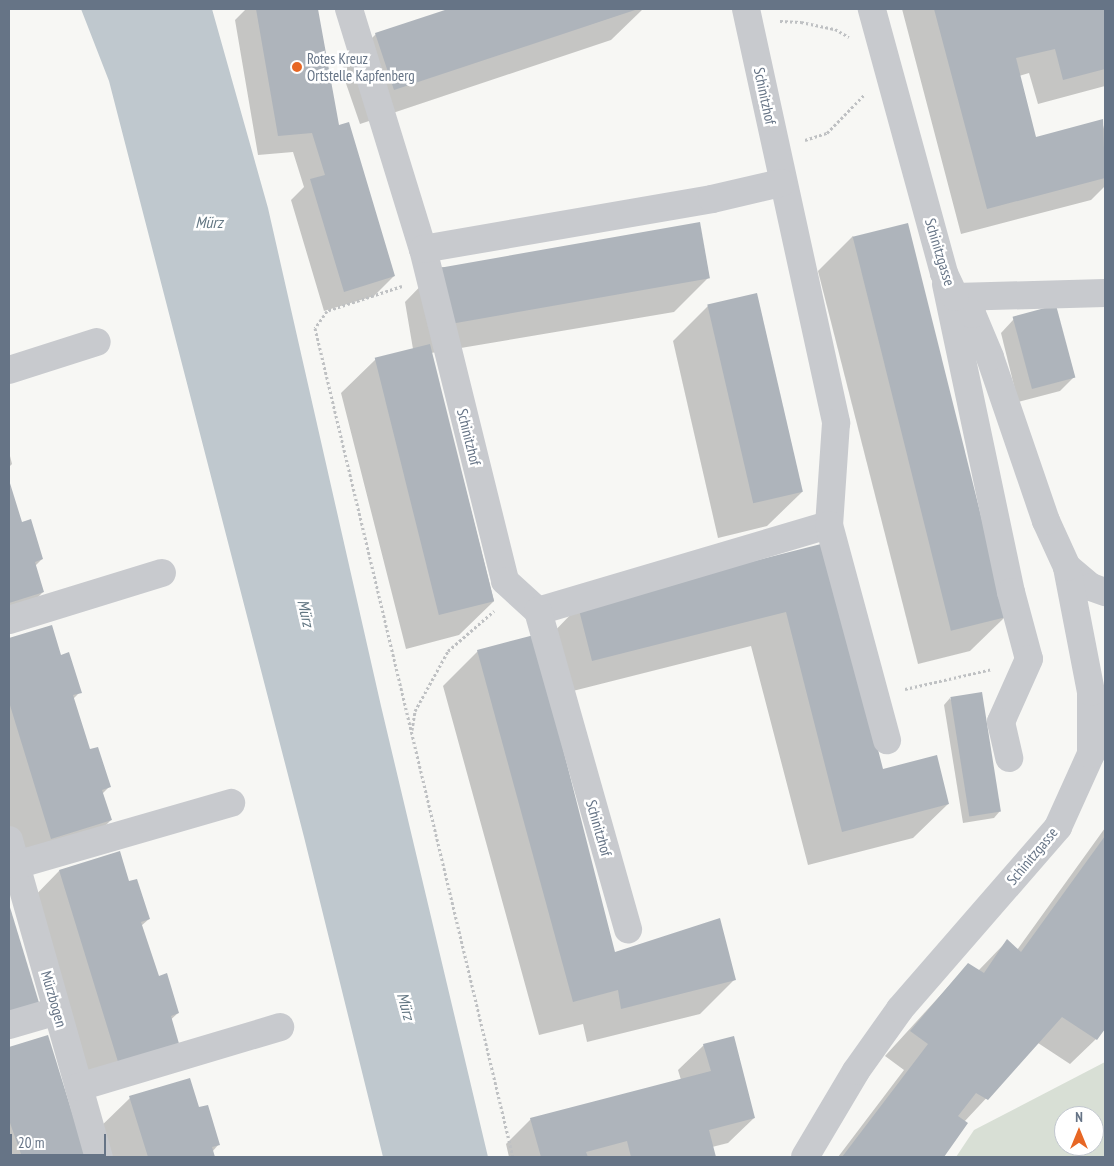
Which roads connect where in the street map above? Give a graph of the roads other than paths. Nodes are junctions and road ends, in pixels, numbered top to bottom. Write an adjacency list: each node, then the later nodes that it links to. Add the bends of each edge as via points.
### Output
1 (350, 9): 5 (street, Schinitzhof)
2 (746, 9): 4 (street, Schinitzhof)
3 (872, 9): 6 (street, Schinitzgasse)
4 (782, 183): 5 (street, via 712,199); 11 (street, Schinitzhof, via 836,423)
5 (423, 249): 15 (street, Schinitzhof, via 505,581)
6 (944, 273): 8 (street, Schinitzgasse); 18 (street, via 951,318 1029,659 1001,722)
7 (1105, 293): 8 (street)
8 (955, 297): 12 (street, Schinitzgasse, via 972,314 1046,521)
9 (97, 342): 10 (street)
10 (9, 370)
11 (829, 525): 15 (street); 17 (street, Schinitzhof)
12 (1068, 567): 14 (street, Schinitzgasse, via 1091,587); 27 (street, Schinitzgasse, via 1092,692 1091,754 1058,827 900,1009 856,1071)
13 (162, 573): 16 (street)
14 (1105, 592)
15 (538, 611): 21 (street, Schinitzhof)
16 (9, 620)
17 (887, 740)
18 (1009, 758)
19 (231, 803): 20 (street)
20 (12, 853): 22 (street, Mürzbogen)
21 (628, 930)
22 (57, 1011): 23 (street); 25 (street, Mürzbogen)
23 (9, 1025)
24 (280, 1027): 25 (street)
25 (79, 1087): 26 (street, Mürzbogen)
26 (99, 1157)
27 (805, 1157)

